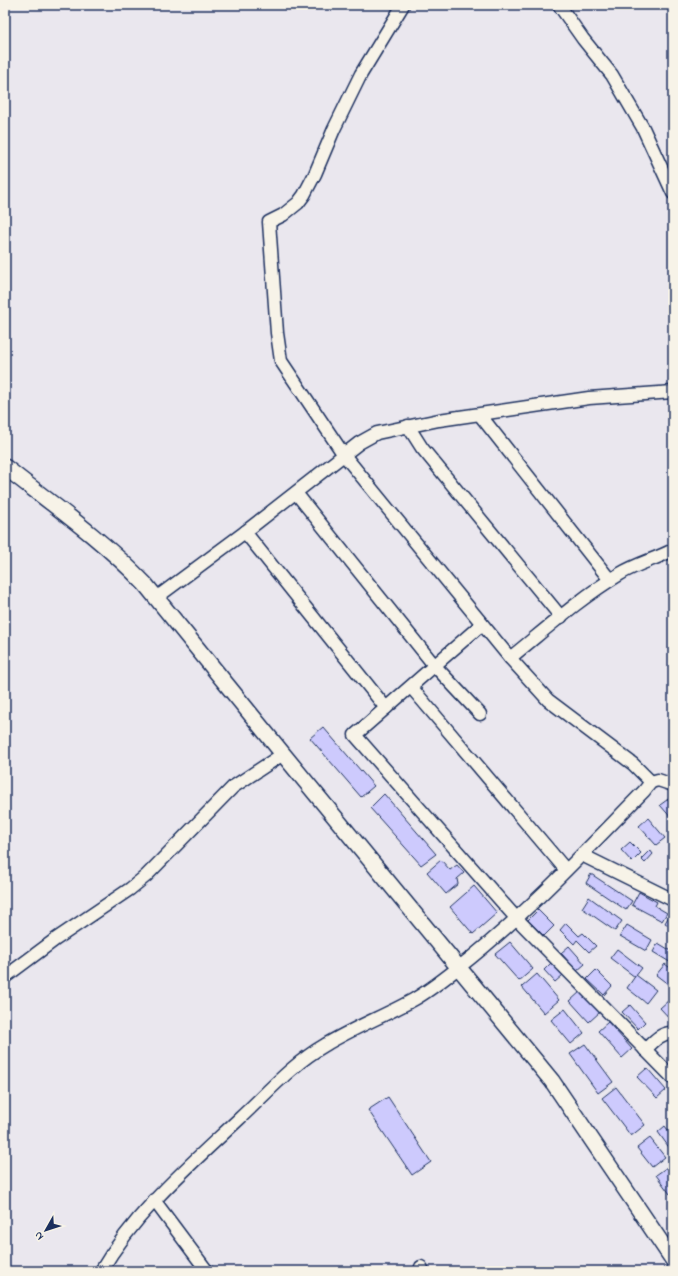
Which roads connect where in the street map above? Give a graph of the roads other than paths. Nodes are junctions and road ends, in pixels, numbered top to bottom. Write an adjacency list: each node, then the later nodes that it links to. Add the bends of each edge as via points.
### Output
1 (403, 5): 7 (street, via 360,74 304,195 283,215 269,222 277,333 282,361)
2 (559, 5): 3 (street, via 612,75 643,128)
3 (671, 185)
4 (673, 392): 5 (street, via 589,398)
5 (480, 415): 6 (street); 12 (street)
6 (408, 426): 7 (street, via 377,433 359,442); 14 (street, via 422,448)
7 (344, 455): 9 (street); 15 (street)
8 (5, 467): 13 (street, via 130,568)
9 (296, 493): 10 (street); 17 (street)
10 (246, 532): 13 (street); 19 (street)
11 (670, 556): 12 (street, via 622,573)
12 (610, 580): 14 (street)
13 (156, 598): 21 (street)
14 (561, 617): 16 (street)
15 (482, 624): 16 (street); 17 (street)
16 (510, 658): 22 (street, via 548,700 633,764)
17 (434, 665): 18 (street); 20 (street)
18 (411, 687): 19 (street); 25 (street)
19 (386, 708): 27 (street, via 355,735)
20 (480, 714)
21 (283, 754): 28 (street); 29 (street, via 233,787 146,876 130,889)
22 (651, 782): 23 (street, via 658,780); 24 (street)
23 (673, 785)
24 (582, 855): 25 (street); 26 (street)
25 (566, 870): 27 (street)
26 (673, 900)
27 (516, 919): 28 (street); 31 (street)
28 (458, 967): 33 (street, via 415,999 324,1045 296,1066); 34 (street, via 552,1080)
29 (5, 977)
30 (673, 1033): 31 (street, via 667,1032 662,1035)
31 (645, 1050): 32 (street)
32 (673, 1078)
33 (154, 1200): 35 (street); 36 (street)
34 (671, 1253)
35 (101, 1271)
36 (207, 1271)

